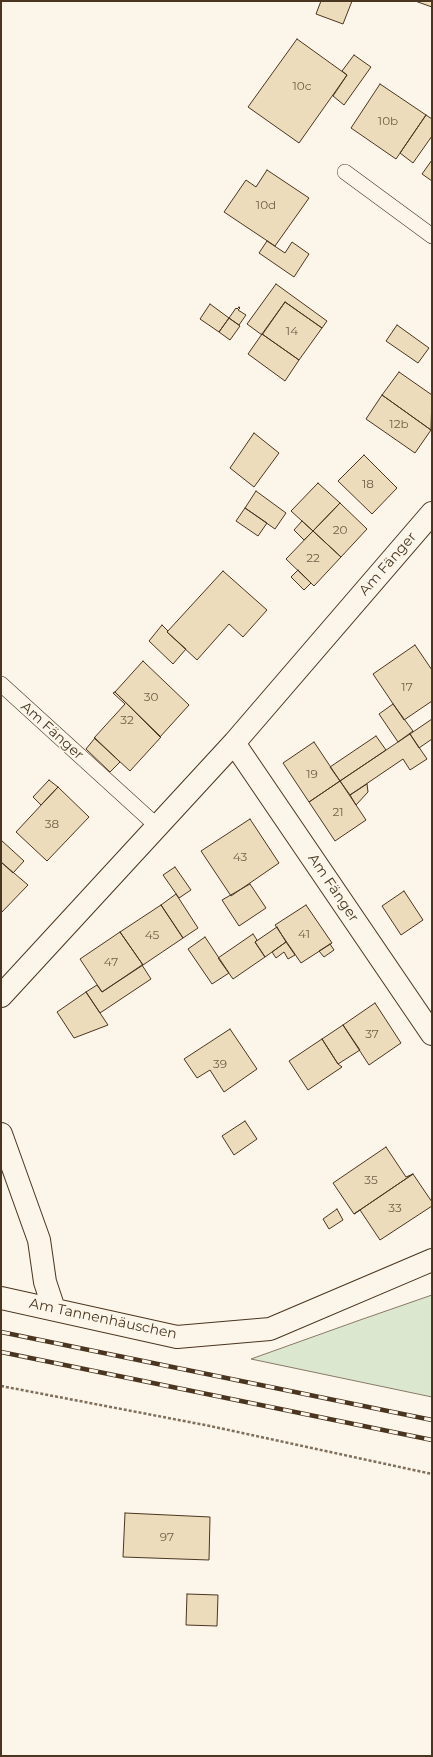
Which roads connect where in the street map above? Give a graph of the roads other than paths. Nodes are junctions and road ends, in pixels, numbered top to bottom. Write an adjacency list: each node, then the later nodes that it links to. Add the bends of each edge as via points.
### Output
1 (345, 172): 2 (lane)
2 (432, 236)
3 (432, 514): 5 (street, Am Fänger)
4 (1, 684): 6 (lane, Am Fänger)
5 (234, 742): 6 (street, Am Fänger); 8 (street, Am Fänger)
6 (157, 826): 7 (street, Am Fänger)
7 (1, 996)
8 (432, 1034)
9 (1, 1134): 12 (street, via 39,1240 45,1282)
10 (432, 1260): 12 (street, Am Tannenhäuschen, via 270,1329 177,1337)
11 (1, 1298): 12 (street, Am Tannenhäuschen)
12 (54, 1309)

